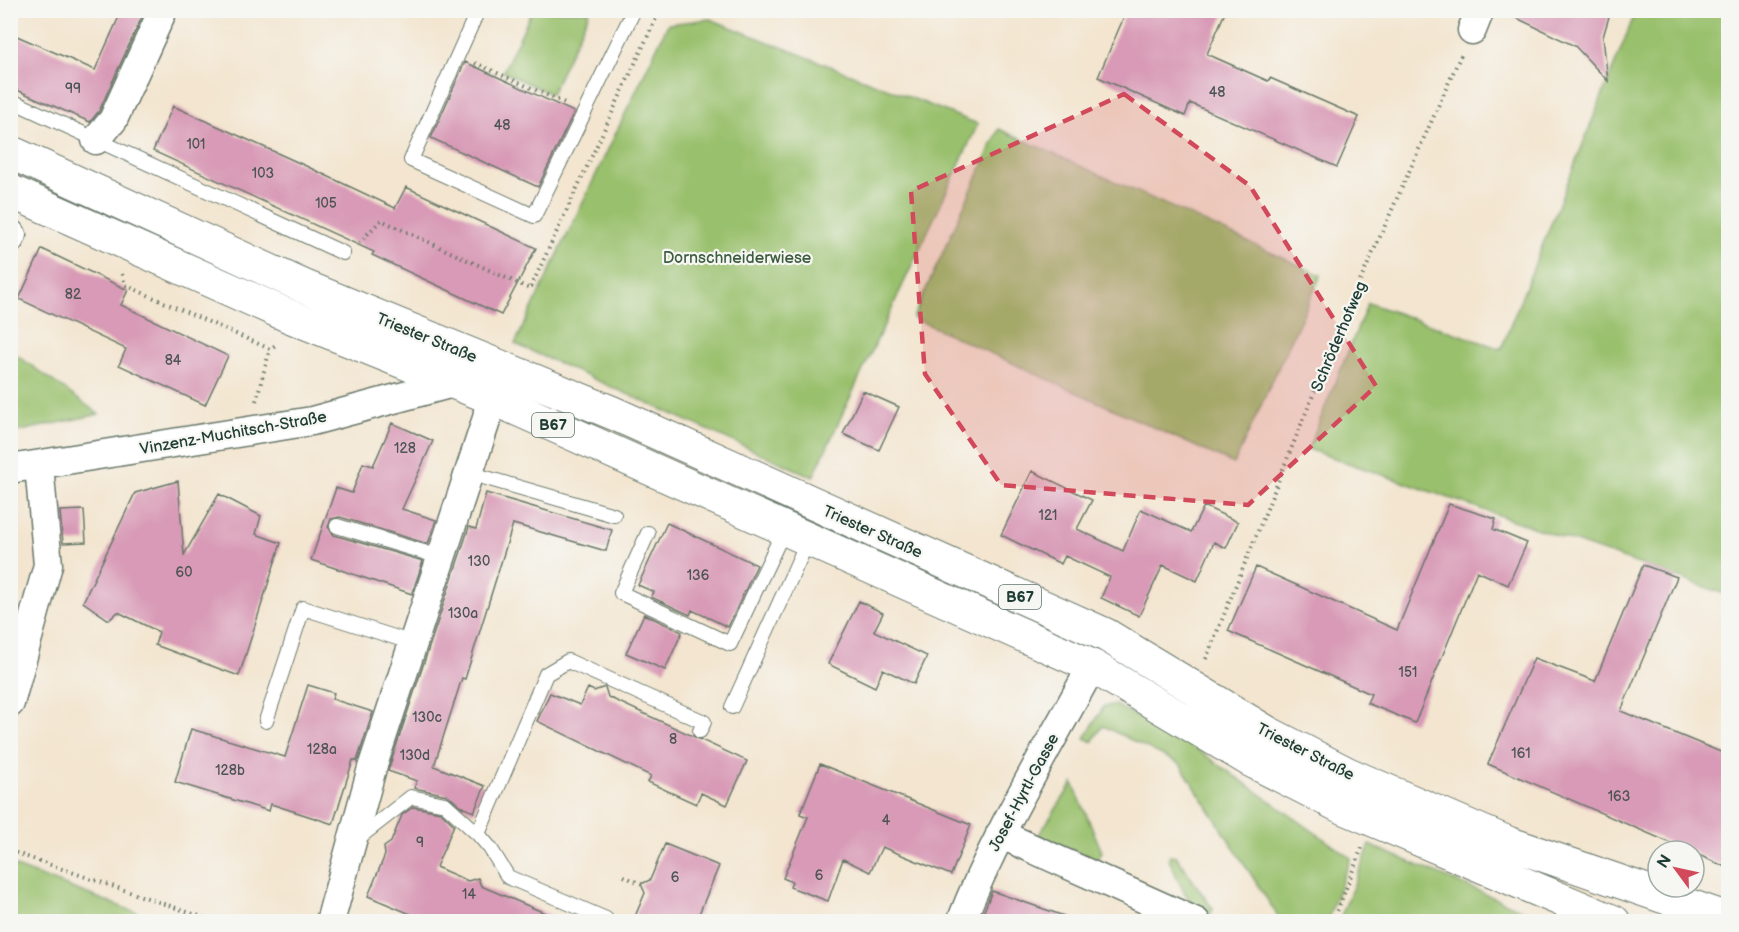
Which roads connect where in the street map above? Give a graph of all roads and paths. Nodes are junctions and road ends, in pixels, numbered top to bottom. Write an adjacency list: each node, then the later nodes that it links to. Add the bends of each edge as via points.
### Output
1 (163, 10): 8 (street, via 113,120)
2 (478, 10): 5 (lane)
3 (634, 10): 7 (lane)
4 (1476, 20): 27 (path, Schröderhofweg, via 1350,304)
5 (458, 55): 7 (path); 7 (lane, via 411,160 534,216)
6 (10, 100): 8 (lane)
7 (584, 112)
8 (96, 140): 11 (lane)
9 (10, 152): 40 (main road, Triester Straße / B67, via 303,286 613,413 1106,635 1268,733 1348,774 1508,843)
10 (10, 191): 15 (main road, Triester Straße / B67, via 279,311)
11 (343, 253)
12 (119, 266): 14 (path, via 125,285)
13 (280, 342): 14 (path)
14 (270, 349): 17 (path)
15 (453, 383): 16 (main road, Triester Straße / B67); 18 (street, Vinzenz-Muchitsch-Straße, via 312,420)
16 (490, 397): 20 (street); 24 (main road, Triester Straße / B67)
17 (253, 411)
18 (39, 465): 19 (street, Vinzenz-Muchitsch-Straße); 29 (street, via 48,565)
19 (10, 469)
20 (469, 473): 21 (lane); 25 (street)
21 (614, 515)
22 (337, 526): 25 (lane)
23 (648, 533): 24 (lane, via 621,593 730,644)
24 (797, 533): 28 (main road, Triester Straße / B67); 30 (lane)
25 (441, 557): 26 (street)
26 (413, 644): 31 (lane, via 303,608); 35 (street)
27 (1204, 665)
28 (1092, 666): 34 (street, Josef-Hyrtl-Gasse); 47 (main road, Triester Straße / B67, via 1250,759 1338,805)
29 (10, 703)
30 (732, 706)
31 (266, 721)
32 (700, 731): 33 (lane, via 704,722 568,661 546,674)
33 (478, 834): 35 (lane, via 445,804 411,797); 43 (lane, via 508,877)
34 (1000, 834): 44 (street, Josef-Hyrtl-Gasse); 45 (street)
35 (351, 844): 42 (street)
36 (1363, 845): 46 (path)
37 (10, 851): 41 (path)
38 (624, 876): 39 (path)
39 (642, 884)
40 (1728, 920)
41 (218, 921)
42 (330, 921)
43 (605, 921)
44 (962, 921)
45 (1196, 921)
46 (1333, 921)
47 (1614, 921)

